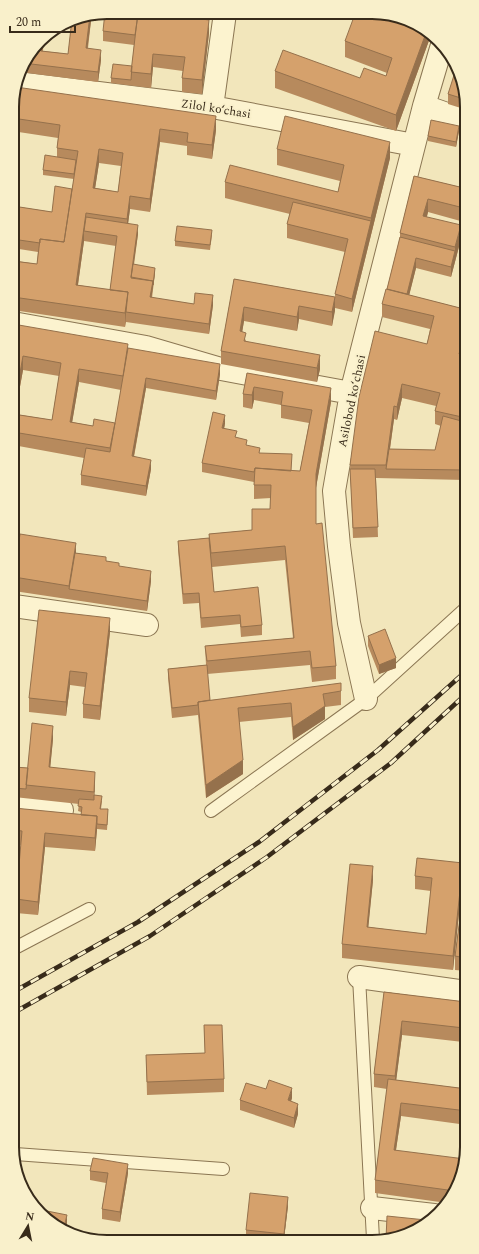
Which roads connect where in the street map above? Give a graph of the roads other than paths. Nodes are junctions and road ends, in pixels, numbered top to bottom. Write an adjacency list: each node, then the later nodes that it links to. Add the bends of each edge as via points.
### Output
1 (224, 19): 5 (street)
2 (440, 52): 4 (street, Asilobod koʻchasi)
3 (23, 84): 5 (street, Zilol ko‘chasi)
4 (424, 106): 6 (street); 7 (street, Asilobod koʻchasi)
5 (212, 107): 7 (street, Zilol ko‘chasi)
6 (460, 119)
7 (414, 145): 9 (street, Asilobod koʻchasi)
8 (19, 325): 9 (street, via 146,347 221,369)
9 (352, 393): 13 (street, Asilobod koʻchasi, via 334,491 338,546 349,623)
10 (19, 607): 12 (street)
11 (460, 614): 13 (lane)
12 (147, 625)
13 (366, 699): 16 (lane)
14 (19, 806): 15 (street)
15 (62, 810)
16 (211, 811)
17 (89, 909): 18 (lane)
18 (19, 946)
19 (359, 977): 20 (street); 23 (lane)
20 (460, 991)
21 (20, 1154): 22 (lane)
22 (223, 1170)
23 (372, 1208): 24 (street); 25 (lane)
24 (428, 1214)
25 (373, 1235)

